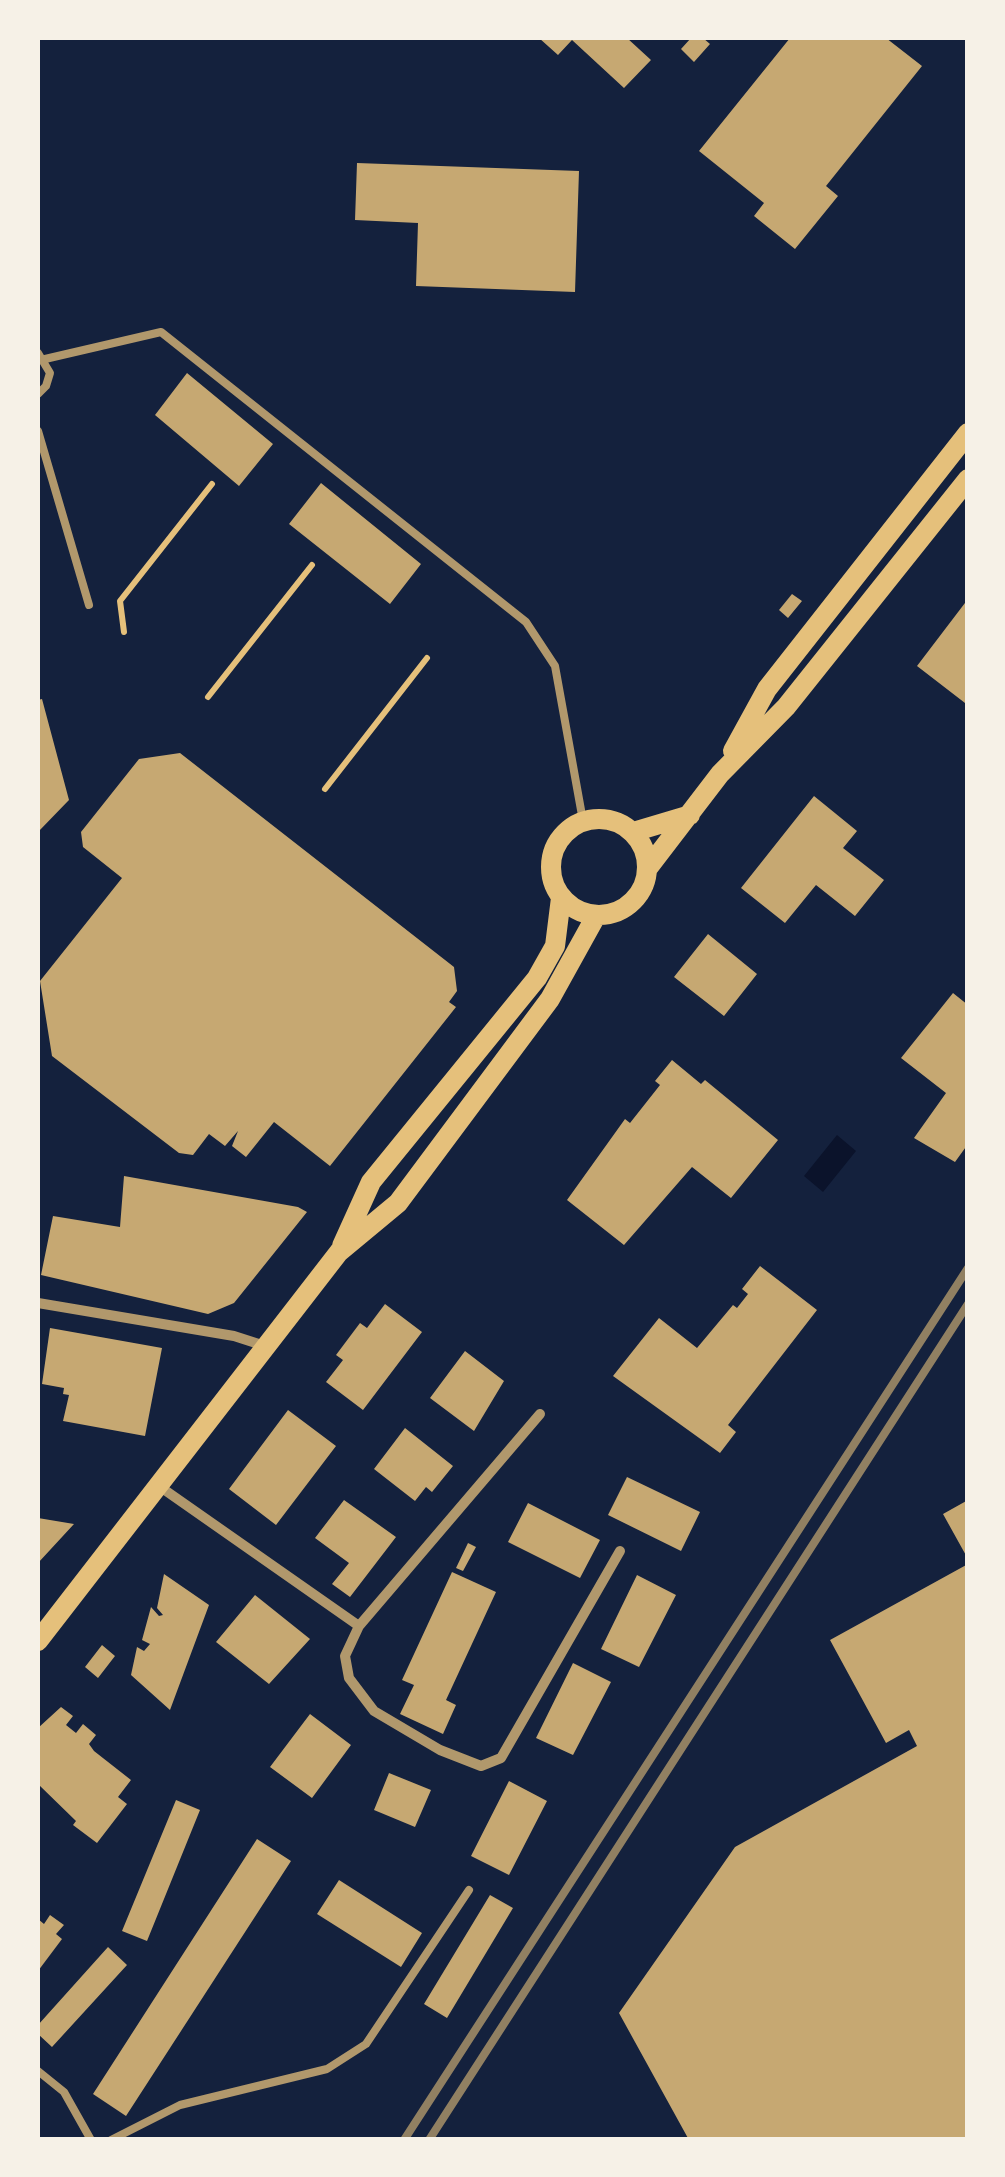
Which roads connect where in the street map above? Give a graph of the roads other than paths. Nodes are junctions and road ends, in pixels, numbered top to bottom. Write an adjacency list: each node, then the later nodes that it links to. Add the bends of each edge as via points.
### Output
1 (41, 356): 2 (lane, via 49,380); 11 (lane, via 161,332 526,622 555,666)
2 (38, 394)
3 (38, 430): 5 (lane)
4 (968, 433): 9 (main road, via 766,689)
5 (50, 472): 6 (lane); 8 (lane)
6 (38, 475)
7 (968, 479): 9 (main road, via 786,707)
8 (89, 604)
9 (720, 774): 10 (main road)
10 (690, 815): 12 (main road); 13 (main road)
11 (582, 821): 12 (main road, via 616,821); 14 (main road, via 553,852 551,868)
12 (634, 832): 13 (main road)
13 (648, 868): 15 (main road, via 640,895)
14 (562, 898): 15 (main road); 16 (main road, via 554,946 537,978 371,1182)
15 (596, 916): 16 (main road, via 550,999 422,1172 398,1203)
16 (339, 1252): 18 (main road)
17 (38, 1303): 18 (street)
18 (266, 1346): 20 (main road)
19 (540, 1414): 22 (street)
20 (159, 1486): 22 (street); 23 (main road)
21 (620, 1551): 22 (street, via 501,1758 482,1766 374,1711 349,1678 345,1656)
22 (359, 1626)
23 (38, 1640)
24 (468, 1890): 27 (lane, via 366,2044 327,2069 180,2105)
25 (38, 2072): 26 (lane, via 64,2092)
26 (91, 2140)
27 (111, 2140)

